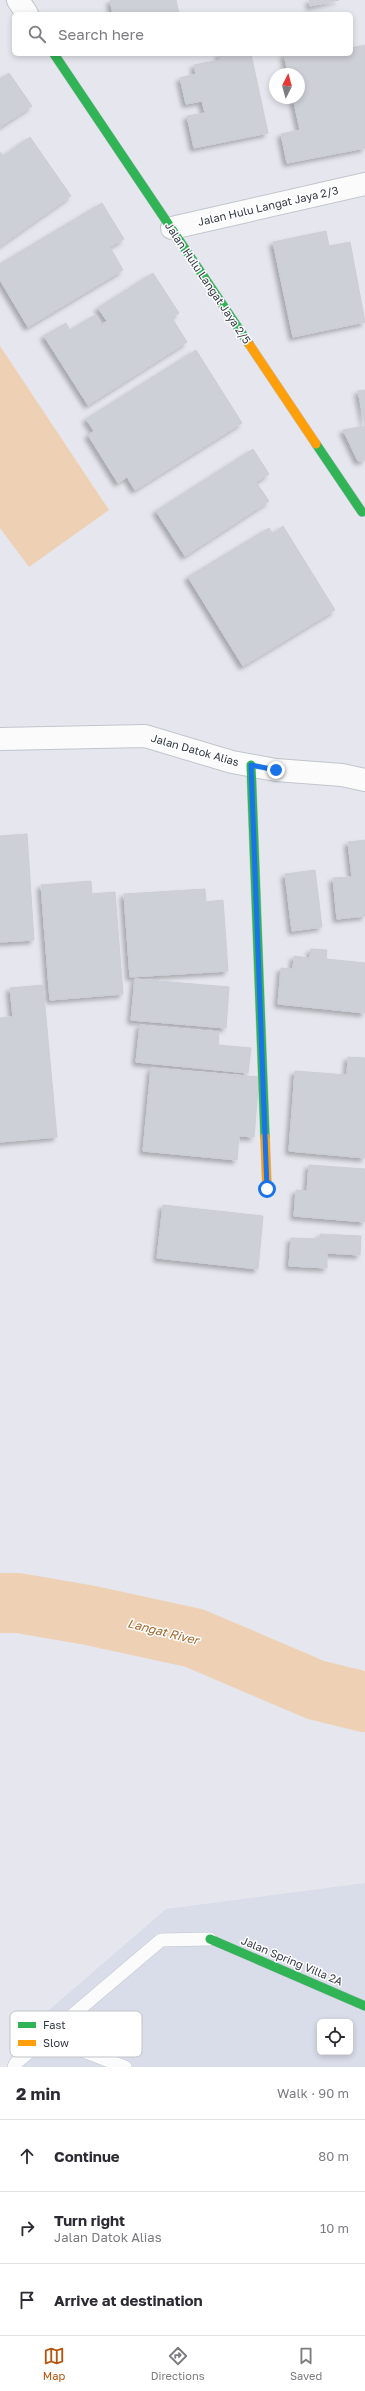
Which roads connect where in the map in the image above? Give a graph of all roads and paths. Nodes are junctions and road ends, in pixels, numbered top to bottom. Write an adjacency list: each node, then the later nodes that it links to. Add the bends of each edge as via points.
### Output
1 (18, 0): 2 (street)
2 (26, 12)
3 (55, 56): 5 (street, Jalan Hulu Langat Jaya 2/5)
4 (365, 184): 5 (street, Jalan Hulu Langat Jaya 2/3)
5 (172, 228): 6 (street, Jalan Hulu Langat Jaya 2/5)
6 (362, 512)
7 (0, 739): 8 (street, Jalan Datok Alias, via 145,736)
8 (251, 765): 9 (street, Jalan Datok Alias); 10 (street)
9 (365, 780)
10 (267, 1189)
11 (210, 1939): 12 (street, Jalan Spring Villa 2A); 13 (lane, via 161,1940)
12 (365, 2006)
13 (78, 2011)
14 (23, 2057): 16 (lane)
15 (99, 2057): 17 (lane)
16 (14, 2067)
17 (125, 2067)

